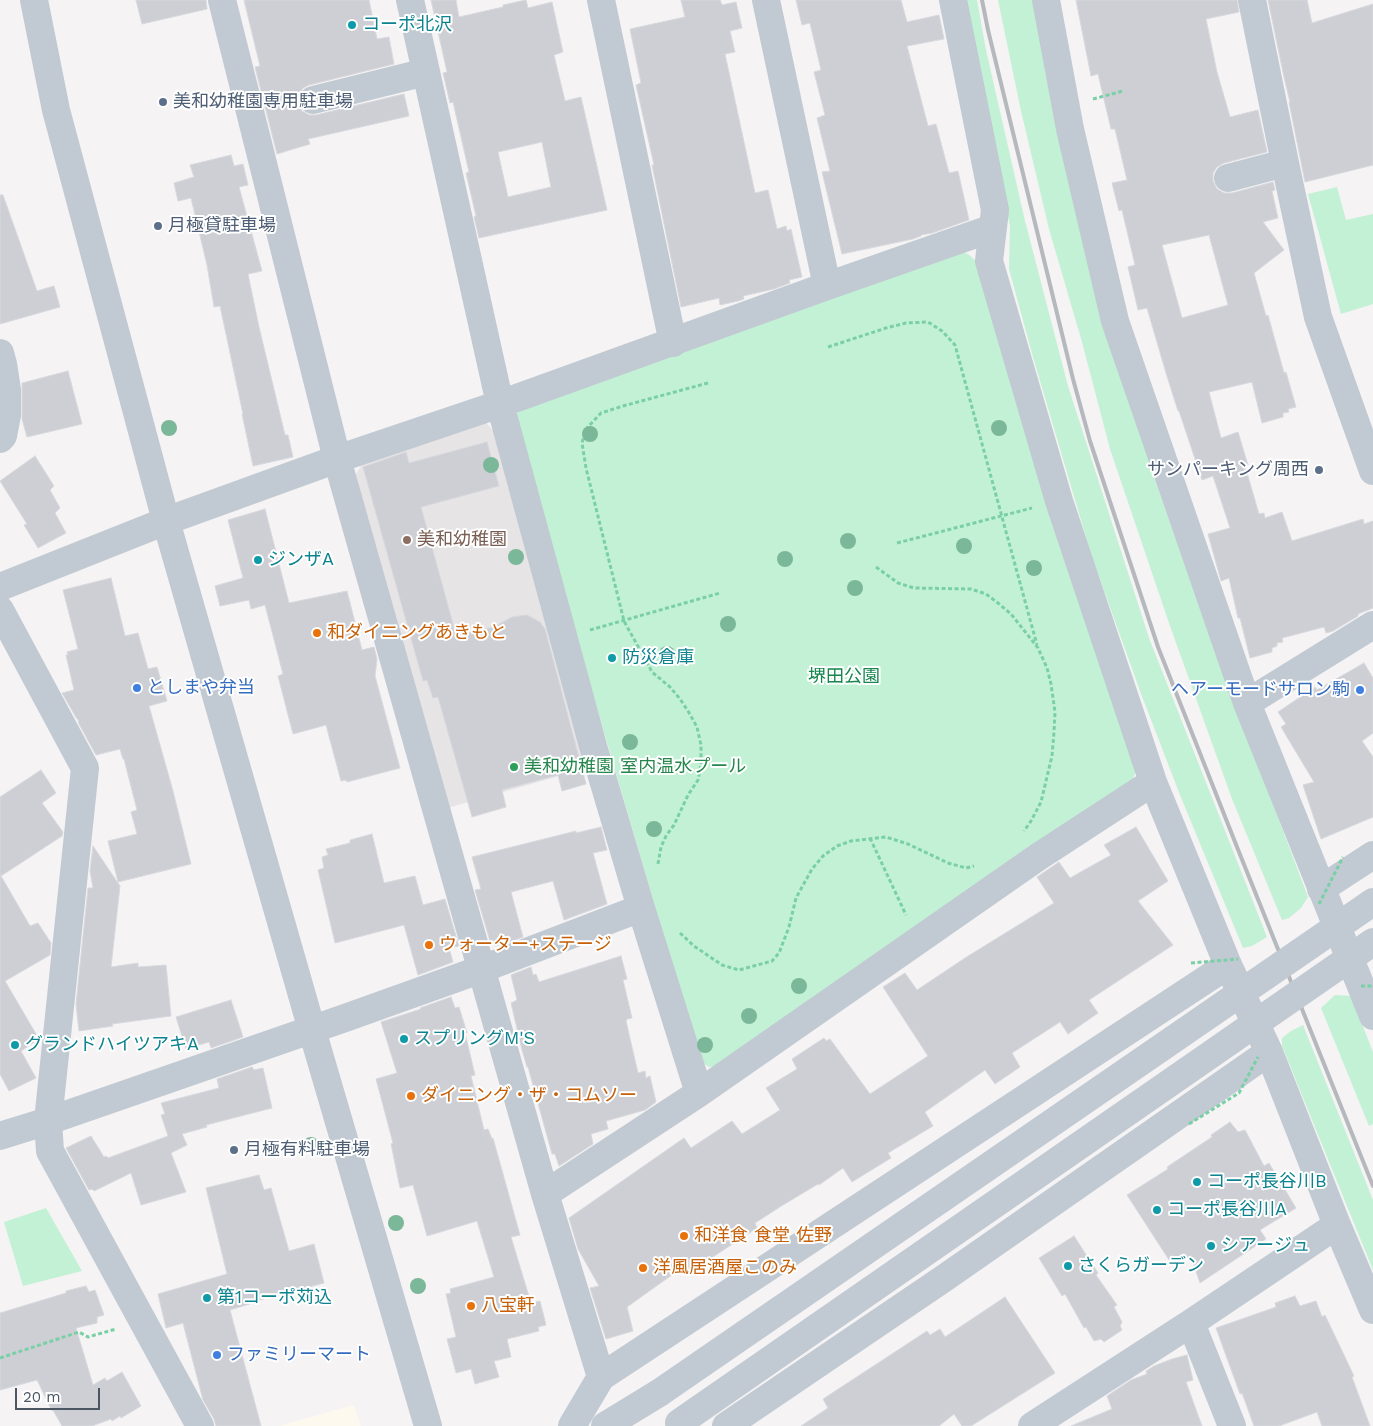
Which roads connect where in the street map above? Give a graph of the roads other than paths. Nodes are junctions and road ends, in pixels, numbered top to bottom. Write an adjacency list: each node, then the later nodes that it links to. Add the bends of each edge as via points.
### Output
1 (34, 0): 21 (street, via 56,110)
2 (222, 0): 19 (street)
3 (410, 0): 9 (street)
4 (602, 0): 15 (street)
5 (766, 0): 14 (street)
6 (953, 0): 13 (street, via 995,210)
7 (1046, 0): 25 (street, via 1070,129 1115,321)
8 (1252, 0): 11 (street)
9 (426, 72): 10 (street); 17 (street)
10 (313, 100)
11 (1285, 163): 12 (street); 20 (street, via 1318,317)
12 (1228, 178)
13 (992, 228): 14 (street); 26 (street, via 988,261 1059,501)
14 (827, 286): 15 (street)
15 (673, 343): 17 (street)
16 (0, 353): 18 (street, via 7,390 7,415)
17 (500, 404): 19 (street); 30 (street)
18 (0, 440)
19 (337, 459): 21 (street); 33 (street)
20 (1373, 471)
21 (166, 521): 22 (street); 36 (street)
22 (0, 587)
23 (0, 610): 39 (street, via 85,768)
24 (1373, 625): 25 (street)
25 (1247, 703): 28 (street)
26 (1153, 782): 32 (street); 38 (street)
27 (1373, 855): 28 (street)
28 (1318, 900): 34 (street)
29 (1373, 902): 50 (street, bridge, via 659,1393)
30 (641, 908): 33 (street); 38 (street)
31 (1373, 942): 46 (street, bridge)
32 (1235, 962): 37 (street); 45 (street)
33 (482, 969): 36 (street); 41 (street)
34 (1367, 979): 35 (street)
35 (1373, 1016)
36 (312, 1030): 39 (street); 48 (street)
37 (1270, 1052): 42 (street); 51 (street)
38 (699, 1093): 41 (street)
39 (48, 1121): 40 (street); 47 (street, via 50,1151)
40 (0, 1136)
41 (545, 1194): 45 (street)
42 (1337, 1225): 43 (street); 44 (street)
43 (1373, 1310)
44 (1191, 1323): 52 (street); 53 (street)
45 (601, 1377): 49 (street)
46 (677, 1424)
47 (200, 1426)
48 (428, 1426)
49 (572, 1426)
50 (605, 1426)
51 (726, 1426)
52 (1033, 1426)
53 (1232, 1426)

